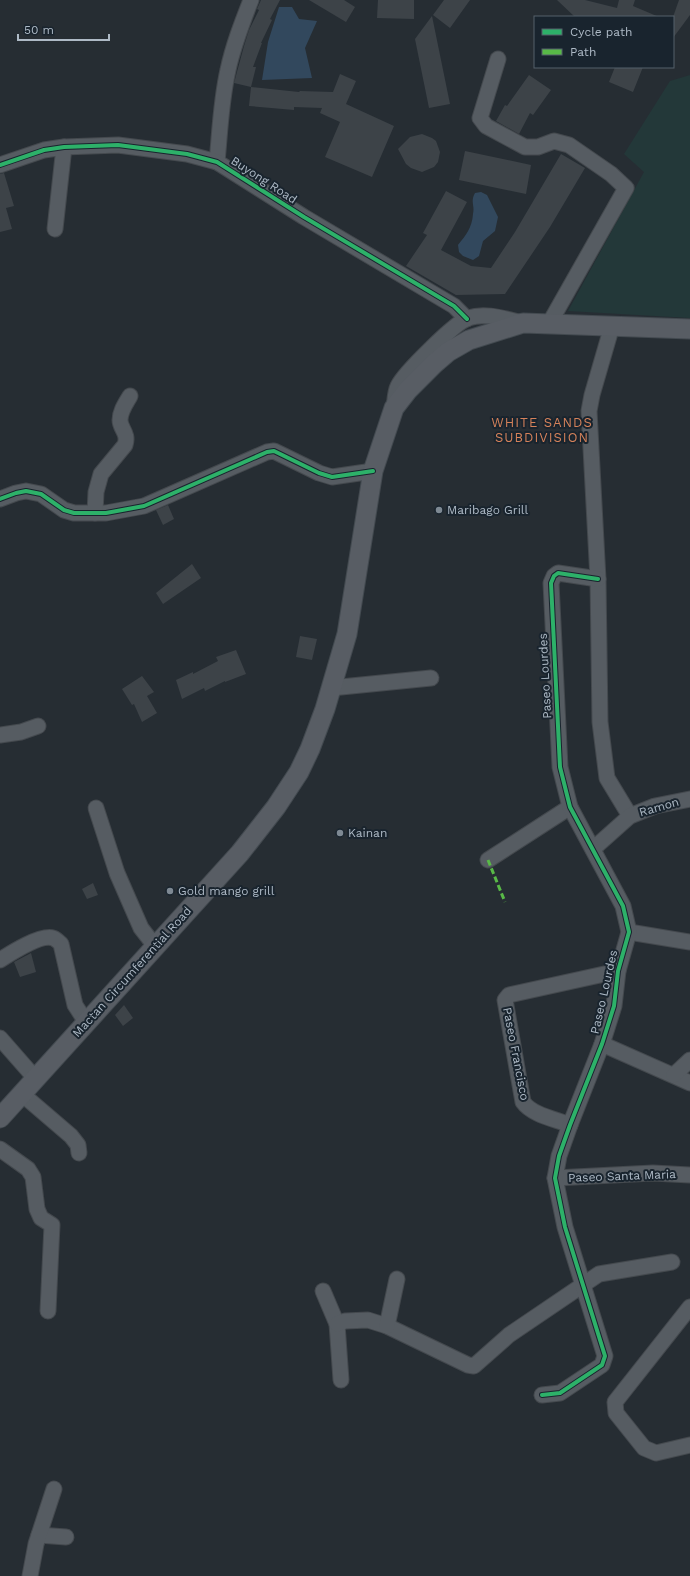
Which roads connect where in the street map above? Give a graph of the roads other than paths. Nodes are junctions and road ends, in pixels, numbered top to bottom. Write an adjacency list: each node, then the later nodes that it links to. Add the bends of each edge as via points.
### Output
1 (251, 0): 4 (street, via 234,44 227,71)
2 (498, 59): 9 (street, via 480,118 486,126 525,147 538,147 554,141 569,145 611,174 626,188)
3 (64, 147): 4 (street, Buyong Road, via 118,145 187,154); 5 (street, Buyong Road, via 44,150); 6 (street)
4 (217, 162): 7 (street, Buyong Road, via 304,218 454,306)
5 (0, 166)
6 (55, 229)
7 (467, 319): 8 (street, via 490,316); 13 (street, via 411,369 398,387)
8 (523, 323): 9 (main road, Mactan Circumferential Road); 13 (main road, Mactan Circumferential Road, via 469,340 448,352 422,375)
9 (549, 324): 10 (main road, Mactan Circumferential Road)
10 (612, 326): 11 (main road, Mactan Circumferential Road); 17 (street, via 589,411)
11 (690, 329)
12 (130, 396): 16 (street, via 122,410 120,421 127,439 125,445 100,474)
13 (394, 408): 14 (main road, Mactan Circumferential Road)
14 (373, 471): 16 (street, via 332,477 274,451 267,452 144,506); 19 (main road, Mactan Circumferential Road, via 347,634)
15 (0, 499): 16 (street, via 26,491 41,494 64,510 74,513)
16 (95, 513)
17 (598, 579): 23 (street, Paseo Lourdes, via 558,573 551,584 560,767); 25 (street, via 600,722 607,778)
18 (431, 678): 19 (street)
19 (331, 688): 30 (main road, Mactan Circumferential Road, via 310,749 299,772 276,807 240,853)
20 (38, 726): 21 (street)
21 (0, 735)
22 (690, 798): 25 (street, Ramon, via 654,806)
23 (570, 807): 26 (street, Paseo Lourdes); 27 (street)
24 (96, 808): 30 (street, via 117,873 141,928)
25 (630, 816): 26 (street, Ramon)
26 (593, 849): 28 (street, Paseo Lourdes, via 623,906)
27 (488, 860)
28 (629, 932): 29 (street); 32 (street, Paseo Lourdes)
29 (690, 942)
30 (155, 946): 33 (main road, Mactan Circumferential Road)
31 (0, 960): 33 (street, via 44,938 54,938 61,944 75,1005)
32 (618, 971): 35 (street, Paseo Lourdes, via 614,1006); 42 (street, Paseo Francisco, via 509,995 505,1000 523,1102 533,1111)
33 (86, 1022): 38 (main road, Mactan Circumferential Road)
34 (0, 1038): 38 (street)
35 (602, 1044): 37 (street); 42 (street, Paseo Lourdes)
36 (690, 1060): 37 (street)
37 (674, 1075): 39 (street)
38 (36, 1078): 40 (main road, Mactan Circumferential Road)
39 (690, 1083)
40 (22, 1094): 41 (main road, Mactan Circumferential Road); 44 (street, via 71,1136 78,1145)
41 (0, 1118)
42 (570, 1125): 46 (street, Paseo Lourdes, via 559,1156)
43 (0, 1149): 52 (street, via 28,1169 33,1177 37,1209 41,1218 52,1225)
44 (79, 1153)
45 (690, 1175): 46 (street, Paseo Santa Maria)
46 (555, 1178): 49 (street, Paseo Lourdes, via 565,1227)
47 (672, 1262): 49 (street, via 599,1274)
48 (397, 1279): 54 (street)
49 (583, 1284): 54 (street, via 509,1335 474,1366); 56 (street, Paseo Lourdes, via 605,1360 602,1365 560,1393)
50 (323, 1291): 53 (street)
51 (690, 1306): 57 (street, via 615,1402 616,1414 644,1448 656,1453)
52 (48, 1311)
53 (337, 1324): 54 (street, via 368,1320); 55 (street)
54 (386, 1326)
55 (342, 1380)
56 (542, 1395)
57 (690, 1445)
58 (54, 1489): 59 (street)
59 (39, 1535): 60 (street); 61 (street)
60 (66, 1537)
61 (30, 1576)

